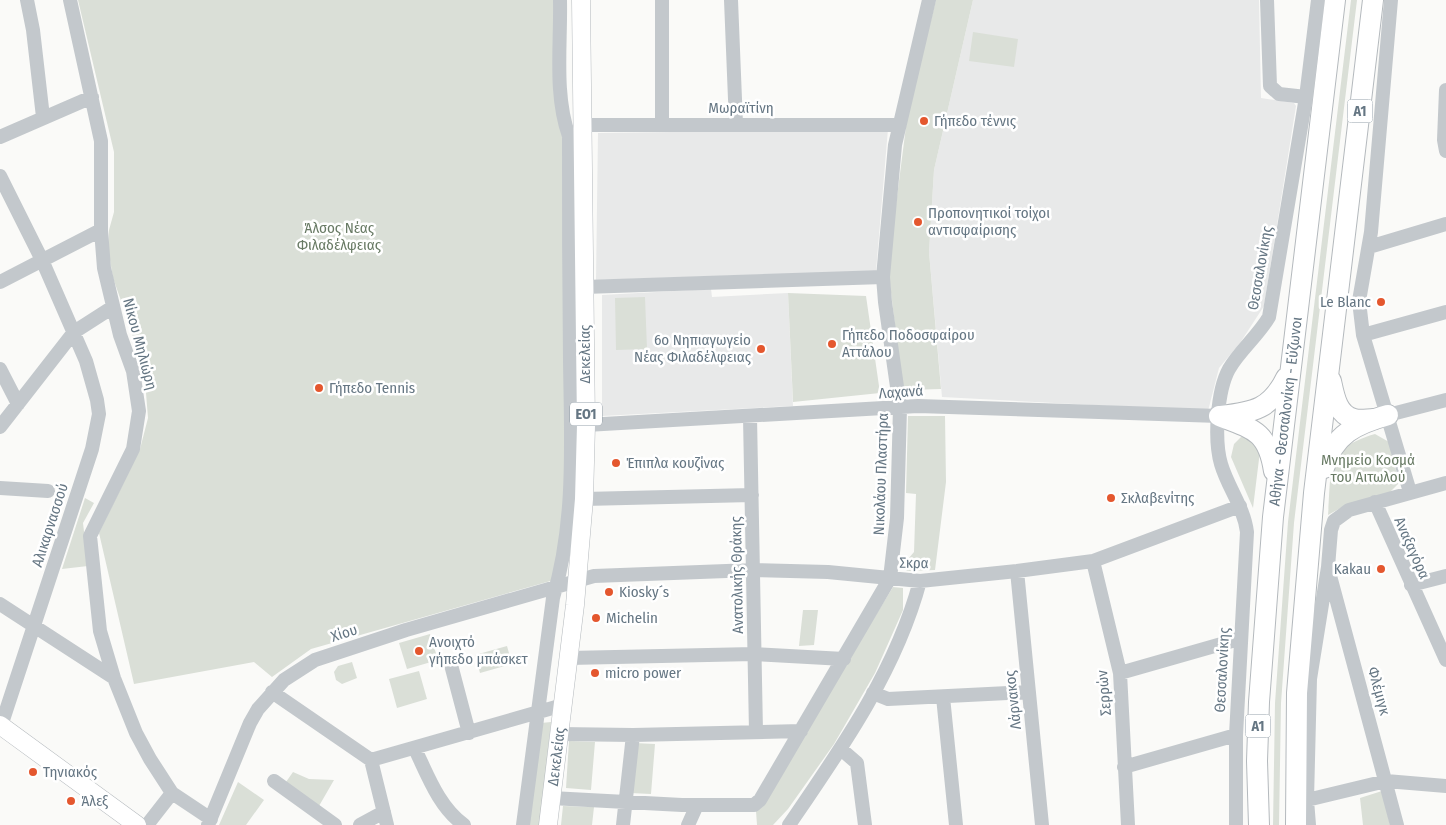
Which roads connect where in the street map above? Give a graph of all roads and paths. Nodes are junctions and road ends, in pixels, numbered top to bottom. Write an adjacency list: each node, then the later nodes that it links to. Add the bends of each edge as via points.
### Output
1 (27, 0): 16 (street)
2 (70, 0): 14 (street, Νίκου Μηλιώρη)
3 (560, 0): 65 (street, via 561,88 569,136 570,402 568,526)
4 (581, 0): 19 (main road, Δεκελείας / ΕΟ1)
5 (662, 0): 17 (street)
6 (732, 0): 18 (street)
7 (929, 0): 20 (street, Νικολάου Πλαστήρα)
8 (1267, 0): 15 (street, via 1270,86 1279,94)
9 (1318, 0): 15 (street, Θεσσαλονίκης)
10 (1335, 0): 35 (highway, Αθήνα - Θεσσαλονίκη - Εύζωνοι / Α1)
11 (1373, 0): 37 (highway, Α1)
12 (1391, 0): 26 (street)
13 (1446, 90): 22 (street)
14 (92, 97): 16 (street); 25 (street, Νίκου Μηλιώρη, via 101,141)
15 (1306, 97): 41 (street, Θεσσαλονίκης, via 1269,317 1230,368 1224,381)
16 (43, 117): 21 (street)
17 (662, 124): 18 (street, Μωραϊτίνη); 19 (street, Μωραϊτίνη)
18 (736, 124): 20 (street, Μωραϊτίνη)
19 (583, 125): 30 (main road, Δεκελείας / ΕΟ1)
20 (898, 125): 28 (street, Νικολάου Πλαστήρα, via 890,180)
21 (0, 137)
22 (1445, 143)
23 (0, 176): 27 (street, Αλικαρνασσού)
24 (1446, 224): 26 (street)
25 (101, 230): 27 (street); 31 (street, Νίκου Μηλιώρη, via 104,268)
26 (1369, 247): 34 (street, via 1359,301)
27 (42, 260): 29 (street); 33 (street, Αλικαρνασσού)
28 (884, 277): 30 (street); 40 (street, Νικολάου Πλαστήρα)
29 (0, 282)
30 (584, 286): 44 (main road, Δεκελείας / ΕΟ1)
31 (113, 307): 33 (street); 75 (street, Νίκου Μηλιώρη, via 133,371 139,411 133,449 90,536 100,631)
32 (1446, 312): 34 (street)
33 (74, 332): 39 (street); 67 (street, Αλικαρνασσού, via 93,382 98,414 92,450)
34 (1363, 335): 43 (street)
35 (1291, 363): 41 (highway, via 1272,402 1253,410); 47 (highway, Αθήνα - Θεσσαλονίκη - Εύζωνοι / Α1)
36 (0, 369): 39 (street)
37 (1329, 371): 43 (highway, via 1334,397 1342,410 1354,420); 51 (highway, Α1)
38 (1446, 400): 43 (street)
39 (18, 404): 45 (street)
40 (900, 408): 41 (street, Λαχανά, via 980,407); 42 (street, Λαχανά); 61 (street, Νικολάου Πλαστήρα, via 897,518)
41 (1219, 416): 47 (highway, via 1257,431 1263,438 1272,458); 55 (street, Θεσσαλονίκης, via 1217,438 1221,465)
42 (750, 417): 44 (street, Λαχανά); 52 (street, Ανατολικής Θράκης)
43 (1381, 417): 50 (street); 51 (highway, via 1347,433 1332,446)
44 (586, 425): 53 (main road, Δεκελείας / ΕΟ1)
45 (0, 427)
46 (1446, 483): 50 (street)
47 (1277, 486): 118 (highway, Αθήνα - Θεσσαλονίκη - Εύζωνοι / Α1, via 1259,702)
48 (0, 488): 49 (street)
49 (48, 491)
50 (1410, 492): 54 (street)
51 (1314, 493): 119 (highway, Α1, via 1297,693)
52 (752, 495): 53 (street); 58 (street, Ανατολικής Θράκης)
53 (584, 499): 62 (main road, Δεκελείας / ΕΟ1)
54 (1375, 502): 57 (street, via 1349,510 1334,521); 64 (street, Αναξαγόρα)
55 (1240, 506): 56 (street, Σκρα); 68 (street, Θεσσαλονίκης, via 1247,532)
56 (1093, 561): 59 (street, Σκρα); 74 (street, Σερρών)
57 (1328, 567): 94 (street, Φλέμιγκ); 98 (street, via 1310,679)
58 (754, 570): 61 (street, Σκρα); 62 (street, Σκρα); 69 (street, Ανατολικής Θράκης)
59 (1017, 571): 63 (street, Σκρα); 77 (street, Λάρνακος)
60 (1446, 576): 64 (street)
61 (890, 578): 63 (street, Σκρα); 71 (street, Νικολάου Πλαστήρα)
62 (578, 579): 65 (street, Χίου); 70 (main road, Δεκελείας / ΕΟ1)
63 (920, 581): 78 (street, via 904,632)
64 (1411, 585): 72 (street, Αναξαγόρα)
65 (556, 587): 76 (street, Χίου, via 337,652 298,670); 81 (street)
66 (0, 604): 67 (street)
67 (34, 626): 75 (street); 82 (street, Αλικαρνασσού)
68 (1239, 639): 74 (street); 88 (street, Θεσσαλονίκης)
69 (754, 654): 70 (street); 71 (street); 85 (street, Ανατολικής Θράκης)
70 (569, 658): 80 (main road, Δεκελείας / ΕΟ1)
71 (844, 660): 83 (street, Νικολάου Πλαστήρα)
72 (1446, 660)
73 (450, 661): 84 (street)
74 (1120, 673): 92 (street, Σερρών)
75 (114, 678): 96 (street, Νίκου Μηλιώρη, via 136,733)
76 (272, 692): 91 (street); 102 (street, Χίου, via 250,723)
77 (1029, 692): 79 (street); 116 (street, Λάρνακος)
78 (873, 693): 79 (street, via 888,700); 90 (street)
79 (943, 697): 115 (street)
80 (563, 706): 81 (street); 86 (main road, Δεκελείας / ΕΟ1)
81 (537, 713): 84 (street); 109 (street)
82 (0, 726): 104 (main road)
83 (801, 731): 85 (street); 100 (street, Νικολάου Πλαστήρα, via 754,805)
84 (470, 732): 89 (street)
85 (756, 732): 87 (street)
86 (559, 734): 87 (street); 97 (main road, Δεκελείας / ΕΟ1)
87 (633, 735): 99 (street)
88 (1236, 735): 92 (street); 103 (street, Θεσσαλονίκης)
89 (415, 749): 91 (street); 108 (street, via 442,802)
90 (842, 750): 113 (street); 114 (street, via 857,764)
91 (371, 760): 101 (street)
92 (1124, 767): 117 (street, Σερρών)
93 (274, 781): 106 (street)
94 (1386, 781): 95 (street); 98 (street); 121 (street, Φλέμιγκ)
95 (1446, 786)
96 (172, 793): 102 (street); 105 (street)
97 (551, 798): 99 (street); 110 (main road, Δεκελείας / ΕΟ1)
98 (1307, 800): 120 (street)
99 (627, 803): 100 (street); 111 (street)
100 (697, 805): 112 (street)
101 (386, 818): 107 (street)
102 (210, 822)
103 (1232, 824)
104 (137, 825)
105 (147, 825)
106 (335, 825)
107 (360, 825)
108 (464, 825)
109 (523, 825)
110 (548, 825)
111 (623, 825)
112 (688, 825)
113 (790, 825)
114 (865, 825)
115 (956, 825)
116 (1042, 825)
117 (1128, 825)
118 (1258, 825)
119 (1296, 825)
120 (1309, 825)
121 (1397, 825)

